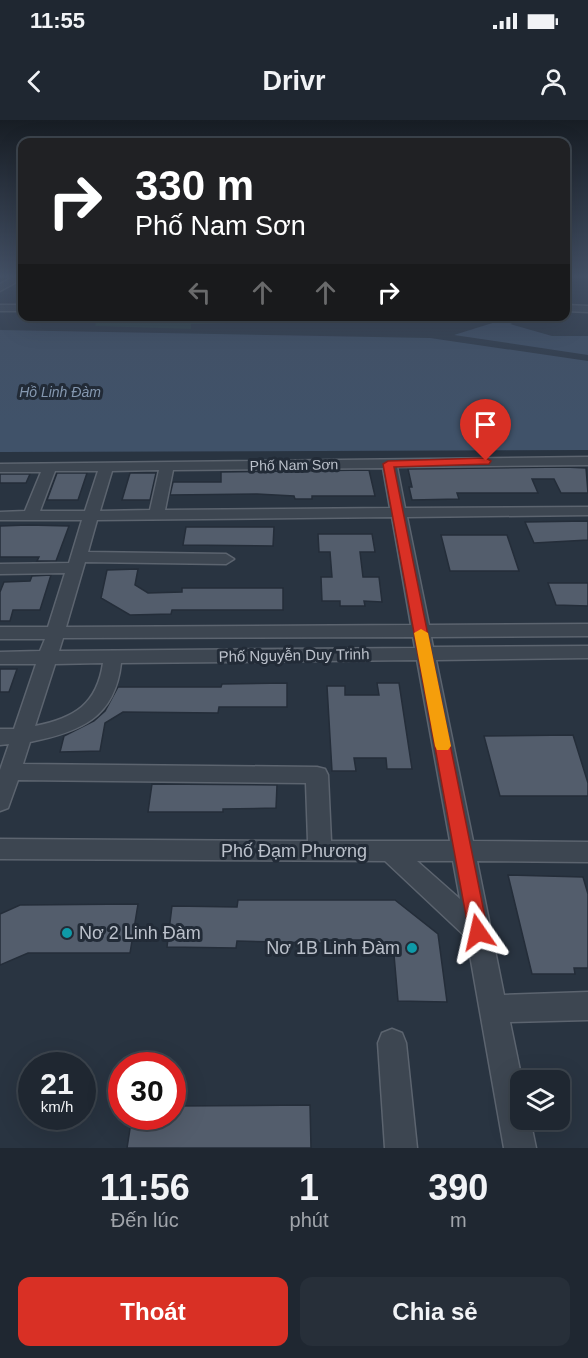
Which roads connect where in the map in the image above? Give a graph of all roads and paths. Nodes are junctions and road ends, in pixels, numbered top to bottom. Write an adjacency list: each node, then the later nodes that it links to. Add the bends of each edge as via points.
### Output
1 (588, 460): 2 (street, Phố Nam Sơn)
2 (388, 464): 3 (street, Phố Nam Sơn); 8 (street)
3 (167, 466): 5 (street, Phố Nam Sơn); 9 (street)
4 (50, 467): 5 (street, Phố Nam Sơn); 6 (street, Phố Nam Sơn); 12 (street)
5 (106, 467): 10 (street)
6 (0, 468)
7 (588, 511): 8 (street)
8 (398, 513): 9 (street); 16 (street)
9 (156, 514): 10 (street)
10 (90, 515): 12 (street); 14 (street)
11 (0, 516): 12 (street)
12 (31, 516)
13 (226, 559): 14 (street)
14 (76, 563): 15 (street); 19 (street)
15 (0, 569)
16 (420, 630): 17 (street, Phố Nguyễn Duy Trinh); 19 (street, Phố Nguyễn Duy Trinh); 21 (street)
17 (588, 630)
18 (0, 633): 19 (street, Phố Nguyễn Duy Trinh)
19 (55, 633): 22 (street)
20 (588, 651): 21 (street, Phố Nguyễn Duy Trinh)
21 (425, 653): 23 (street, Phố Nguyễn Duy Trinh); 32 (street)
22 (48, 657): 23 (street, Phố Nguyễn Duy Trinh); 24 (street, Phố Nguyễn Duy Trinh); 26 (street)
23 (113, 657): 26 (street, via 106,692 84,715 48,732)
24 (0, 658)
25 (0, 736): 26 (street)
26 (22, 736): 27 (street)
27 (10, 772): 28 (street); 30 (street, via 317,775)
28 (0, 802)
29 (0, 849): 30 (street, Phố Đạm Phương)
30 (320, 851): 31 (street, Phố Đạm Phương)
31 (390, 851): 32 (street, Phố Đạm Phương); 34 (street)
32 (463, 852): 33 (street, Phố Đạm Phương); 34 (street)
33 (588, 852)
34 (478, 932): 36 (street)
35 (588, 1006): 36 (street)
36 (493, 1009): 39 (street)
37 (392, 1043): 38 (street)
38 (400, 1148)
39 (520, 1148)

